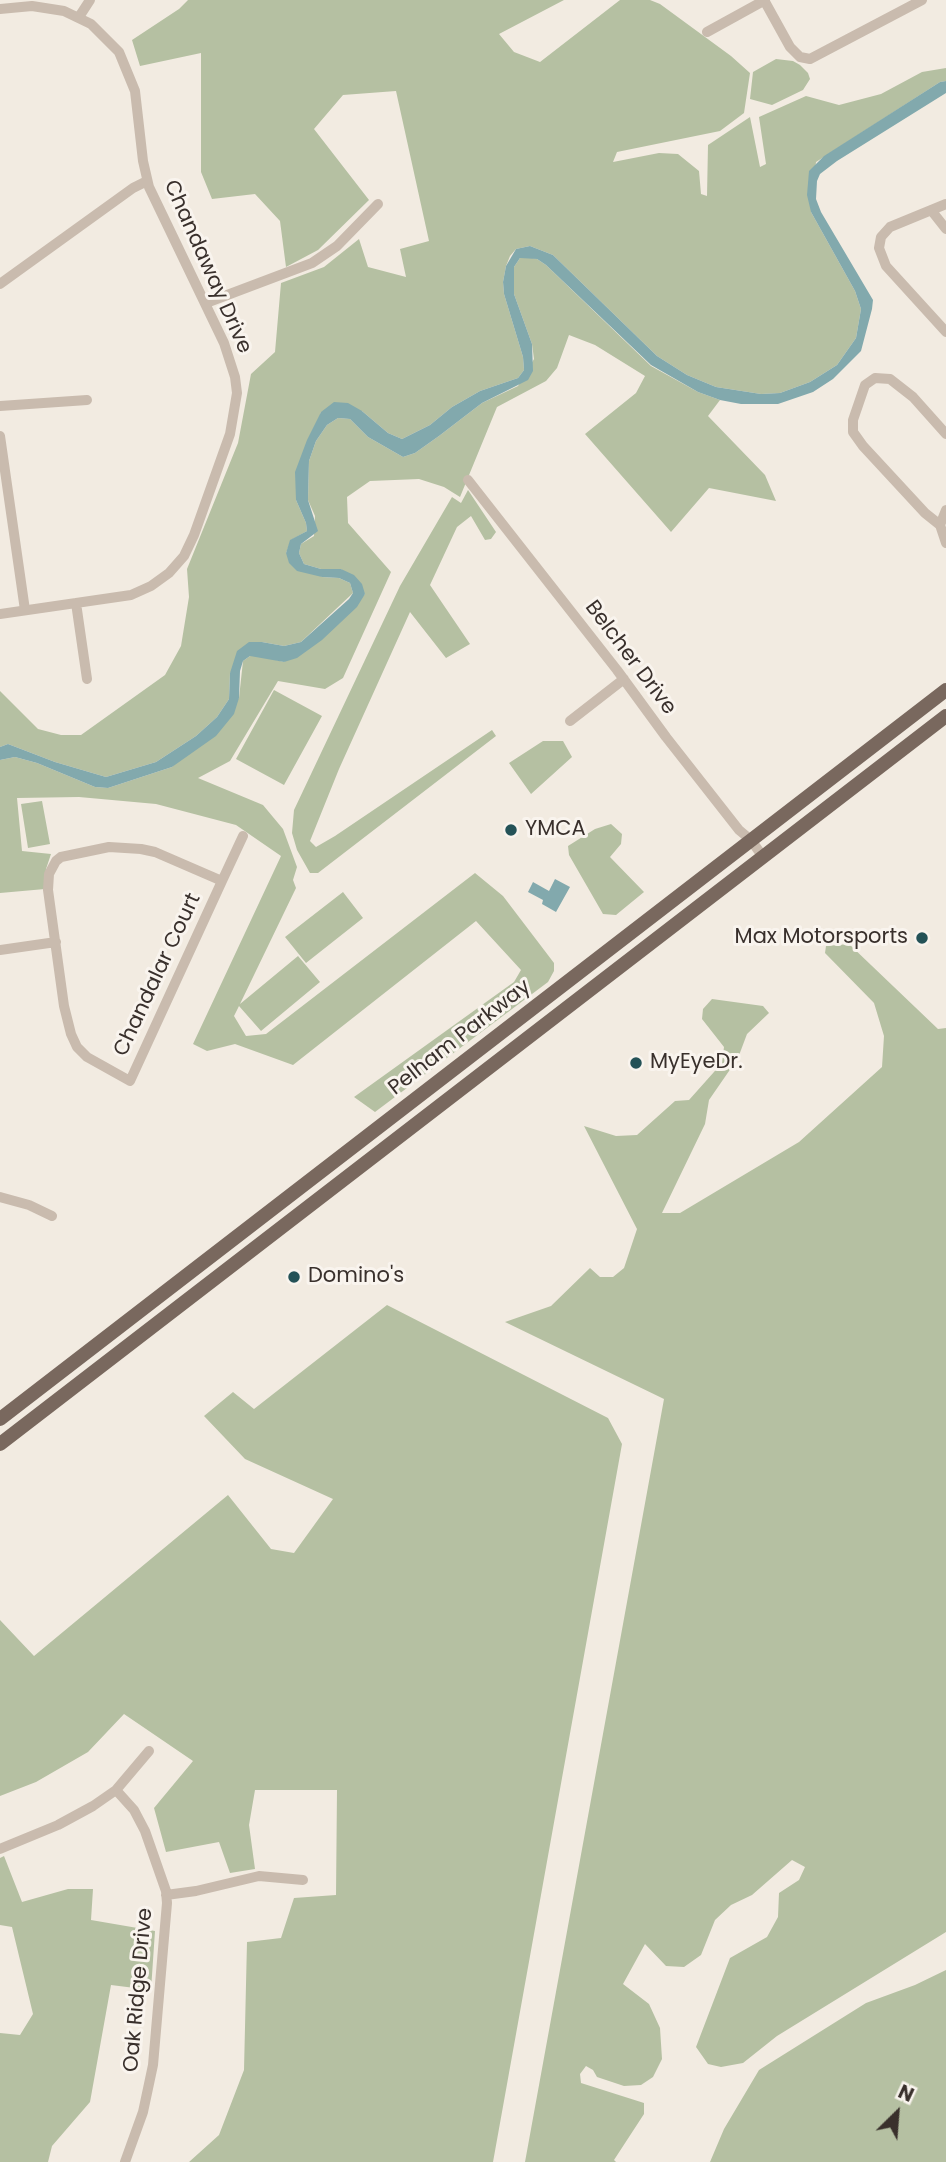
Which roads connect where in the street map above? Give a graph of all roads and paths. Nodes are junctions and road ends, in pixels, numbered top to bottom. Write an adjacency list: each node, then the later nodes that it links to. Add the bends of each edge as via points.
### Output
1 (90, 0): 5 (street)
2 (764, 0): 3 (street, via 790,47 810,60); 6 (street)
3 (922, 0)
4 (0, 9): 5 (street, via 48,7)
5 (79, 17): 7 (street, Chandaway Drive, via 101,33 125,61 135,91)
6 (707, 32)
7 (147, 181): 12 (street); 13 (street, Chandaway Drive)
8 (378, 204): 13 (street, via 337,246 312,263)
9 (946, 204): 10 (street)
10 (931, 210): 11 (street); 14 (street, via 890,227 879,248 886,265)
11 (946, 229)
12 (0, 284)
13 (205, 303): 23 (street, Chandaway Drive, via 228,352 237,393 230,434 189,546 169,573 151,586 131,595)
14 (946, 331)
15 (88, 400): 16 (street)
16 (0, 406)
17 (946, 434): 21 (street, via 890,379 875,378 865,385 853,432)
18 (0, 436): 24 (street)
19 (468, 480): 27 (street, Belcher Drive)
20 (946, 510): 21 (street)
21 (940, 524): 22 (street)
22 (946, 543)
23 (76, 603): 24 (street, Chandaway Drive); 26 (street)
24 (25, 610): 25 (street, Chandaway Drive)
25 (0, 614)
26 (87, 679)
27 (624, 680): 30 (street); 36 (street, Belcher Drive)
28 (946, 690): 31 (main road, Pelham Parkway)
29 (946, 716): 32 (main road, Pelham Parkway)
30 (570, 720)
31 (849, 764): 32 (main road); 33 (main road, Pelham Parkway)
32 (862, 781): 34 (main road, Pelham Parkway)
33 (803, 801): 34 (main road); 36 (main road, Pelham Parkway)
34 (815, 817): 37 (main road, Pelham Parkway)
35 (243, 836): 39 (street, Chandalar Court)
36 (751, 840): 37 (street, Belcher Drive); 38 (main road, Pelham Parkway)
37 (763, 857): 40 (main road, Pelham Parkway)
38 (716, 868): 40 (main road); 43 (main road, Pelham Parkway)
39 (222, 881): 41 (street, Chandalar Court, via 141,849 109,848 66,855 56,861 48,881); 41 (street, Chandalar Court, via 130,1081 87,1057 74,1041 64,1006)
40 (727, 885): 44 (main road, Pelham Parkway)
41 (56, 942): 42 (street)
42 (0, 950)
43 (576, 975): 44 (main road); 45 (main road, Pelham Parkway)
44 (594, 987): 46 (main road, Pelham Parkway)
45 (372, 1133): 46 (main road); 48 (main road, Pelham Parkway)
46 (385, 1148): 50 (main road, Pelham Parkway)
47 (0, 1197): 49 (street)
48 (278, 1205): 50 (main road); 51 (main road, Pelham Parkway)
49 (52, 1216)
50 (290, 1221): 52 (main road, Pelham Parkway)
51 (190, 1272): 52 (main road); 53 (main road, Pelham Parkway)
52 (203, 1288): 54 (main road, Pelham Parkway)
53 (29, 1397): 54 (main road); 55 (main road, Pelham Parkway)
54 (42, 1412): 56 (main road, Pelham Parkway)
55 (0, 1419)
56 (0, 1443)
57 (149, 1751): 58 (street)
58 (116, 1790): 59 (street, via 78,1815); 61 (street, Oak Ridge Drive, via 138,1817)
59 (0, 1849)
60 (303, 1880): 61 (street, via 259,1876)
61 (166, 1895): 62 (street, Oak Ridge Drive, via 153,2065)
62 (125, 2162)

